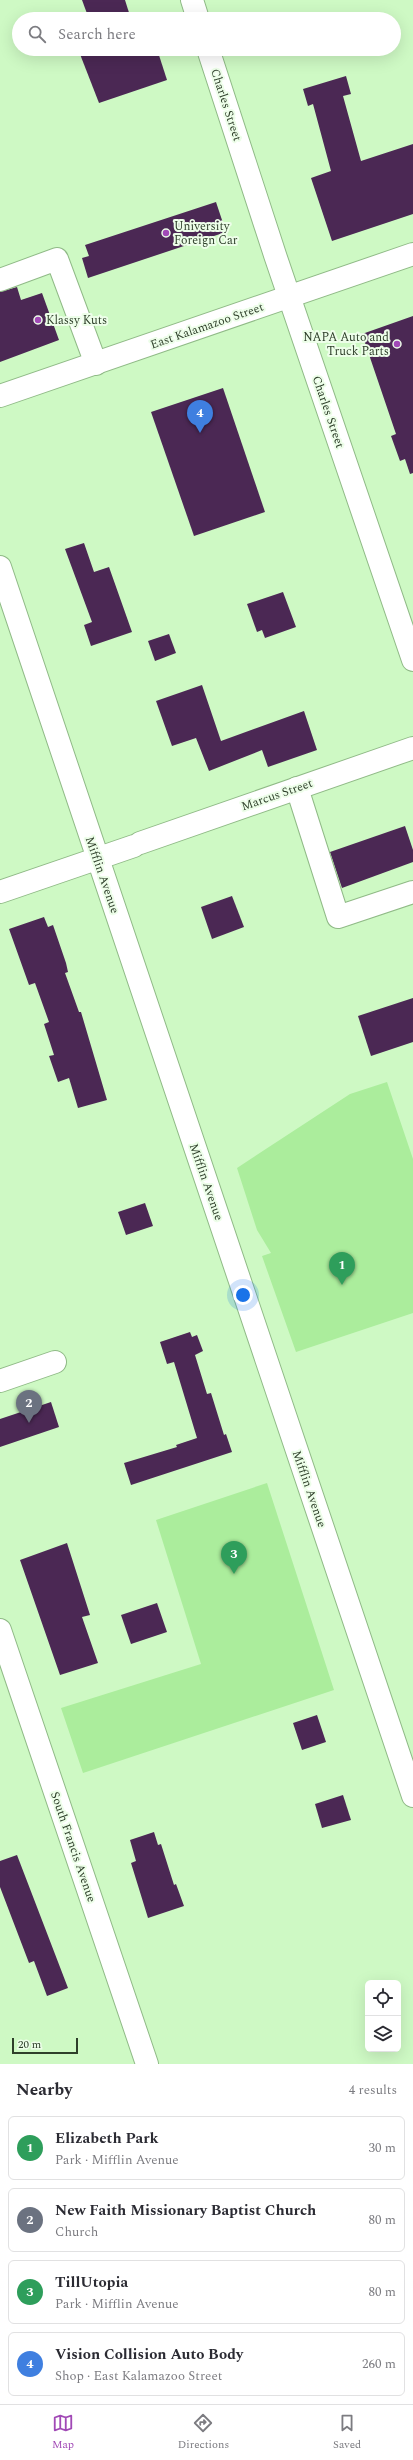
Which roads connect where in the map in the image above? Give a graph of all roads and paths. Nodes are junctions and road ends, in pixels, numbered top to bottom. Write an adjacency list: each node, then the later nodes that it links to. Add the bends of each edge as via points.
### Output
1 (192, 0): 2 (street)
2 (196, 12)
3 (210, 56): 6 (street, Charles Street)
4 (413, 254): 6 (street, East Kalamazoo Street)
5 (0, 280): 7 (street, via 57,259)
6 (289, 298): 7 (street, East Kalamazoo Street); 10 (street, Charles Street)
7 (96, 364): 8 (street, East Kalamazoo Street)
8 (0, 396)
9 (0, 567): 13 (street, Mifflin Avenue)
10 (413, 660)
11 (413, 748): 12 (street, Marcus Street)
12 (297, 788): 13 (street, Marcus Street); 15 (street, via 338,917)
13 (96, 858): 14 (street, Marcus Street); 19 (street, Mifflin Avenue)
14 (0, 892)
15 (413, 892)
16 (55, 1362): 17 (street)
17 (0, 1381)
18 (0, 1630): 20 (street, South Francis Avenue)
19 (413, 1796)
20 (147, 2064)

